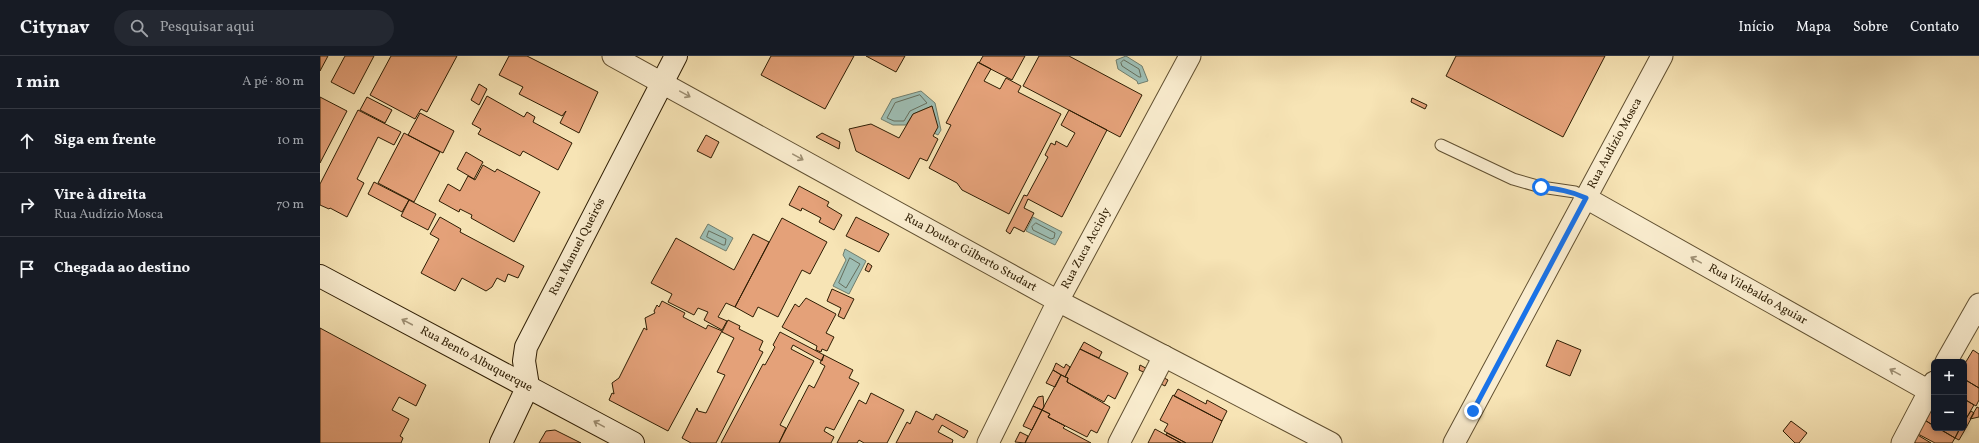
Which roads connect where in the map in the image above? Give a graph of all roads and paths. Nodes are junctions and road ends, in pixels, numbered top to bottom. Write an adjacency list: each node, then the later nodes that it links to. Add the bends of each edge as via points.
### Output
1 (613, 56): 5 (street, Rua Doutor Gilberto Studart)
2 (676, 56): 5 (street, Rua Manuel Queirós)
3 (1190, 56): 9 (street, Rua Zuca Accioly)
4 (1662, 56): 7 (street, Rua Audízio Mosca)
5 (663, 82): 9 (street, Rua Doutor Gilberto Studart, one-way to 9); 14 (street, Rua Manuel Queirós, via 526,347 524,361)
6 (1441, 145): 7 (lane, via 1513,179 1541,187 1575,192)
7 (1586, 198): 13 (street, Rua Vilebaldo Aguiar, one-way to 7); 21 (street, Rua Audízio Mosca)
8 (320, 276): 14 (street, Rua Bento Albuquerque, one-way to 8)
9 (1058, 301): 11 (street, Rua Doutor Gilberto Studart); 18 (street, Rua Zuca Accioly)
10 (1979, 304): 12 (street)
11 (1164, 356): 19 (street); 20 (street, Rua Doutor Gilberto Studart)
12 (1948, 359)
13 (1931, 385)
14 (528, 386): 16 (street); 17 (street, Rua Bento Albuquerque, one-way to 14)
15 (1931, 388): 22 (street)
16 (501, 443)
17 (633, 443)
18 (988, 443)
19 (1119, 443)
20 (1331, 443)
21 (1454, 443)
22 (1902, 443)

